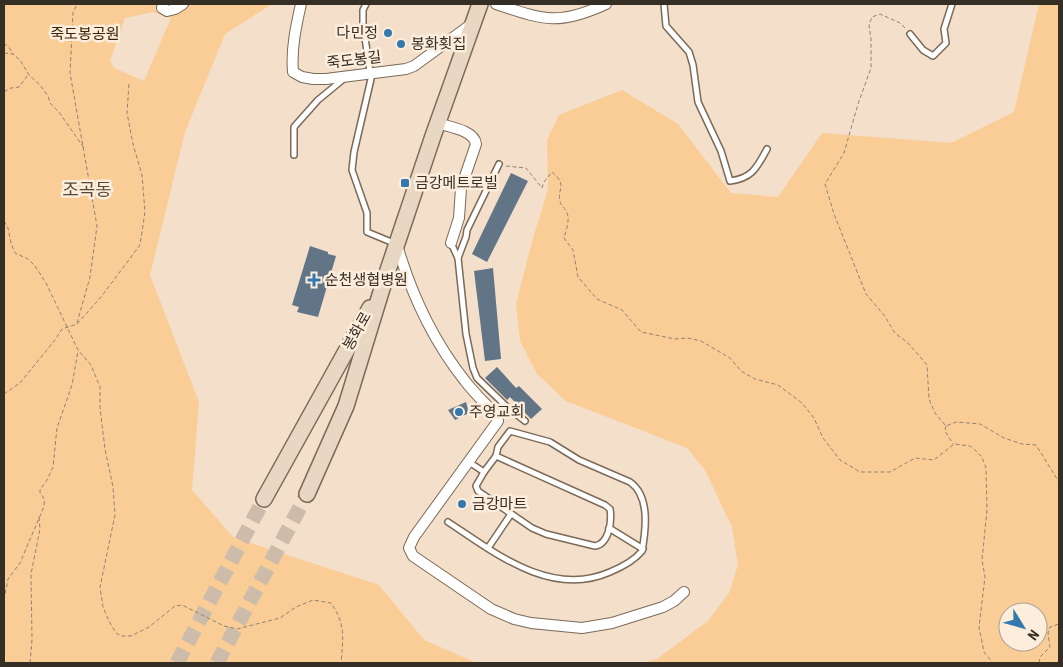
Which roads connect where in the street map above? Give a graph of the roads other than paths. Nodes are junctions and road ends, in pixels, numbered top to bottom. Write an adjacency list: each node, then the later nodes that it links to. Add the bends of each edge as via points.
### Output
1 (162, 4): 2 (street, via 167,11)
2 (183, 4)
3 (301, 4): 13 (street, 죽도봉길, via 292,61 294,72 313,79)
4 (366, 4): 12 (lane, via 363,24)
5 (480, 4): 10 (main road)
6 (496, 4): 7 (street, via 555,19 572,18)
7 (606, 4)
8 (664, 4): 15 (lane, via 666,26 689,52 698,102 721,151 730,181 740,180 753,172)
9 (952, 4): 11 (lane, via 944,29 946,42 933,56 923,50)
10 (474, 22): 12 (street, 죽도봉길, via 414,66); 14 (main road)
11 (910, 34)
12 (372, 74): 13 (street, 죽도봉길); 19 (lane, via 352,170 367,213 367,232)
13 (346, 77): 16 (lane, via 318,100 294,127)
14 (437, 123): 18 (street, via 473,136 476,144 462,188 459,218); 19 (main road)
15 (767, 149)
16 (294, 155)
17 (498, 165): 20 (lane, via 467,230)
18 (451, 243): 20 (lane)
19 (396, 244): 21 (main road); 24 (street, via 409,282 451,363 496,415 498,421)
20 (458, 258): 22 (lane, via 466,334 477,378)
21 (384, 282): 26 (main road, 봉화로, via 346,406); 27 (main road, 봉화로)
22 (525, 421)
23 (496, 456): 25 (lane); 30 (lane, via 605,504 610,509); 32 (lane, via 498,447 510,431 550,442 579,460 635,485 643,496)
24 (469, 462): 25 (lane); 33 (street, via 428,516 409,548 417,560 491,609 531,623 582,628 654,611)
25 (484, 472): 28 (lane, via 476,486 478,491)
26 (307, 494)
27 (264, 499)
28 (511, 514): 30 (lane, via 546,534 595,546 604,541); 31 (lane)
29 (448, 522): 31 (lane)
30 (609, 528): 32 (lane)
31 (488, 548): 32 (lane, via 513,564 562,579 602,575 635,559)
32 (643, 549)
33 (684, 592)

